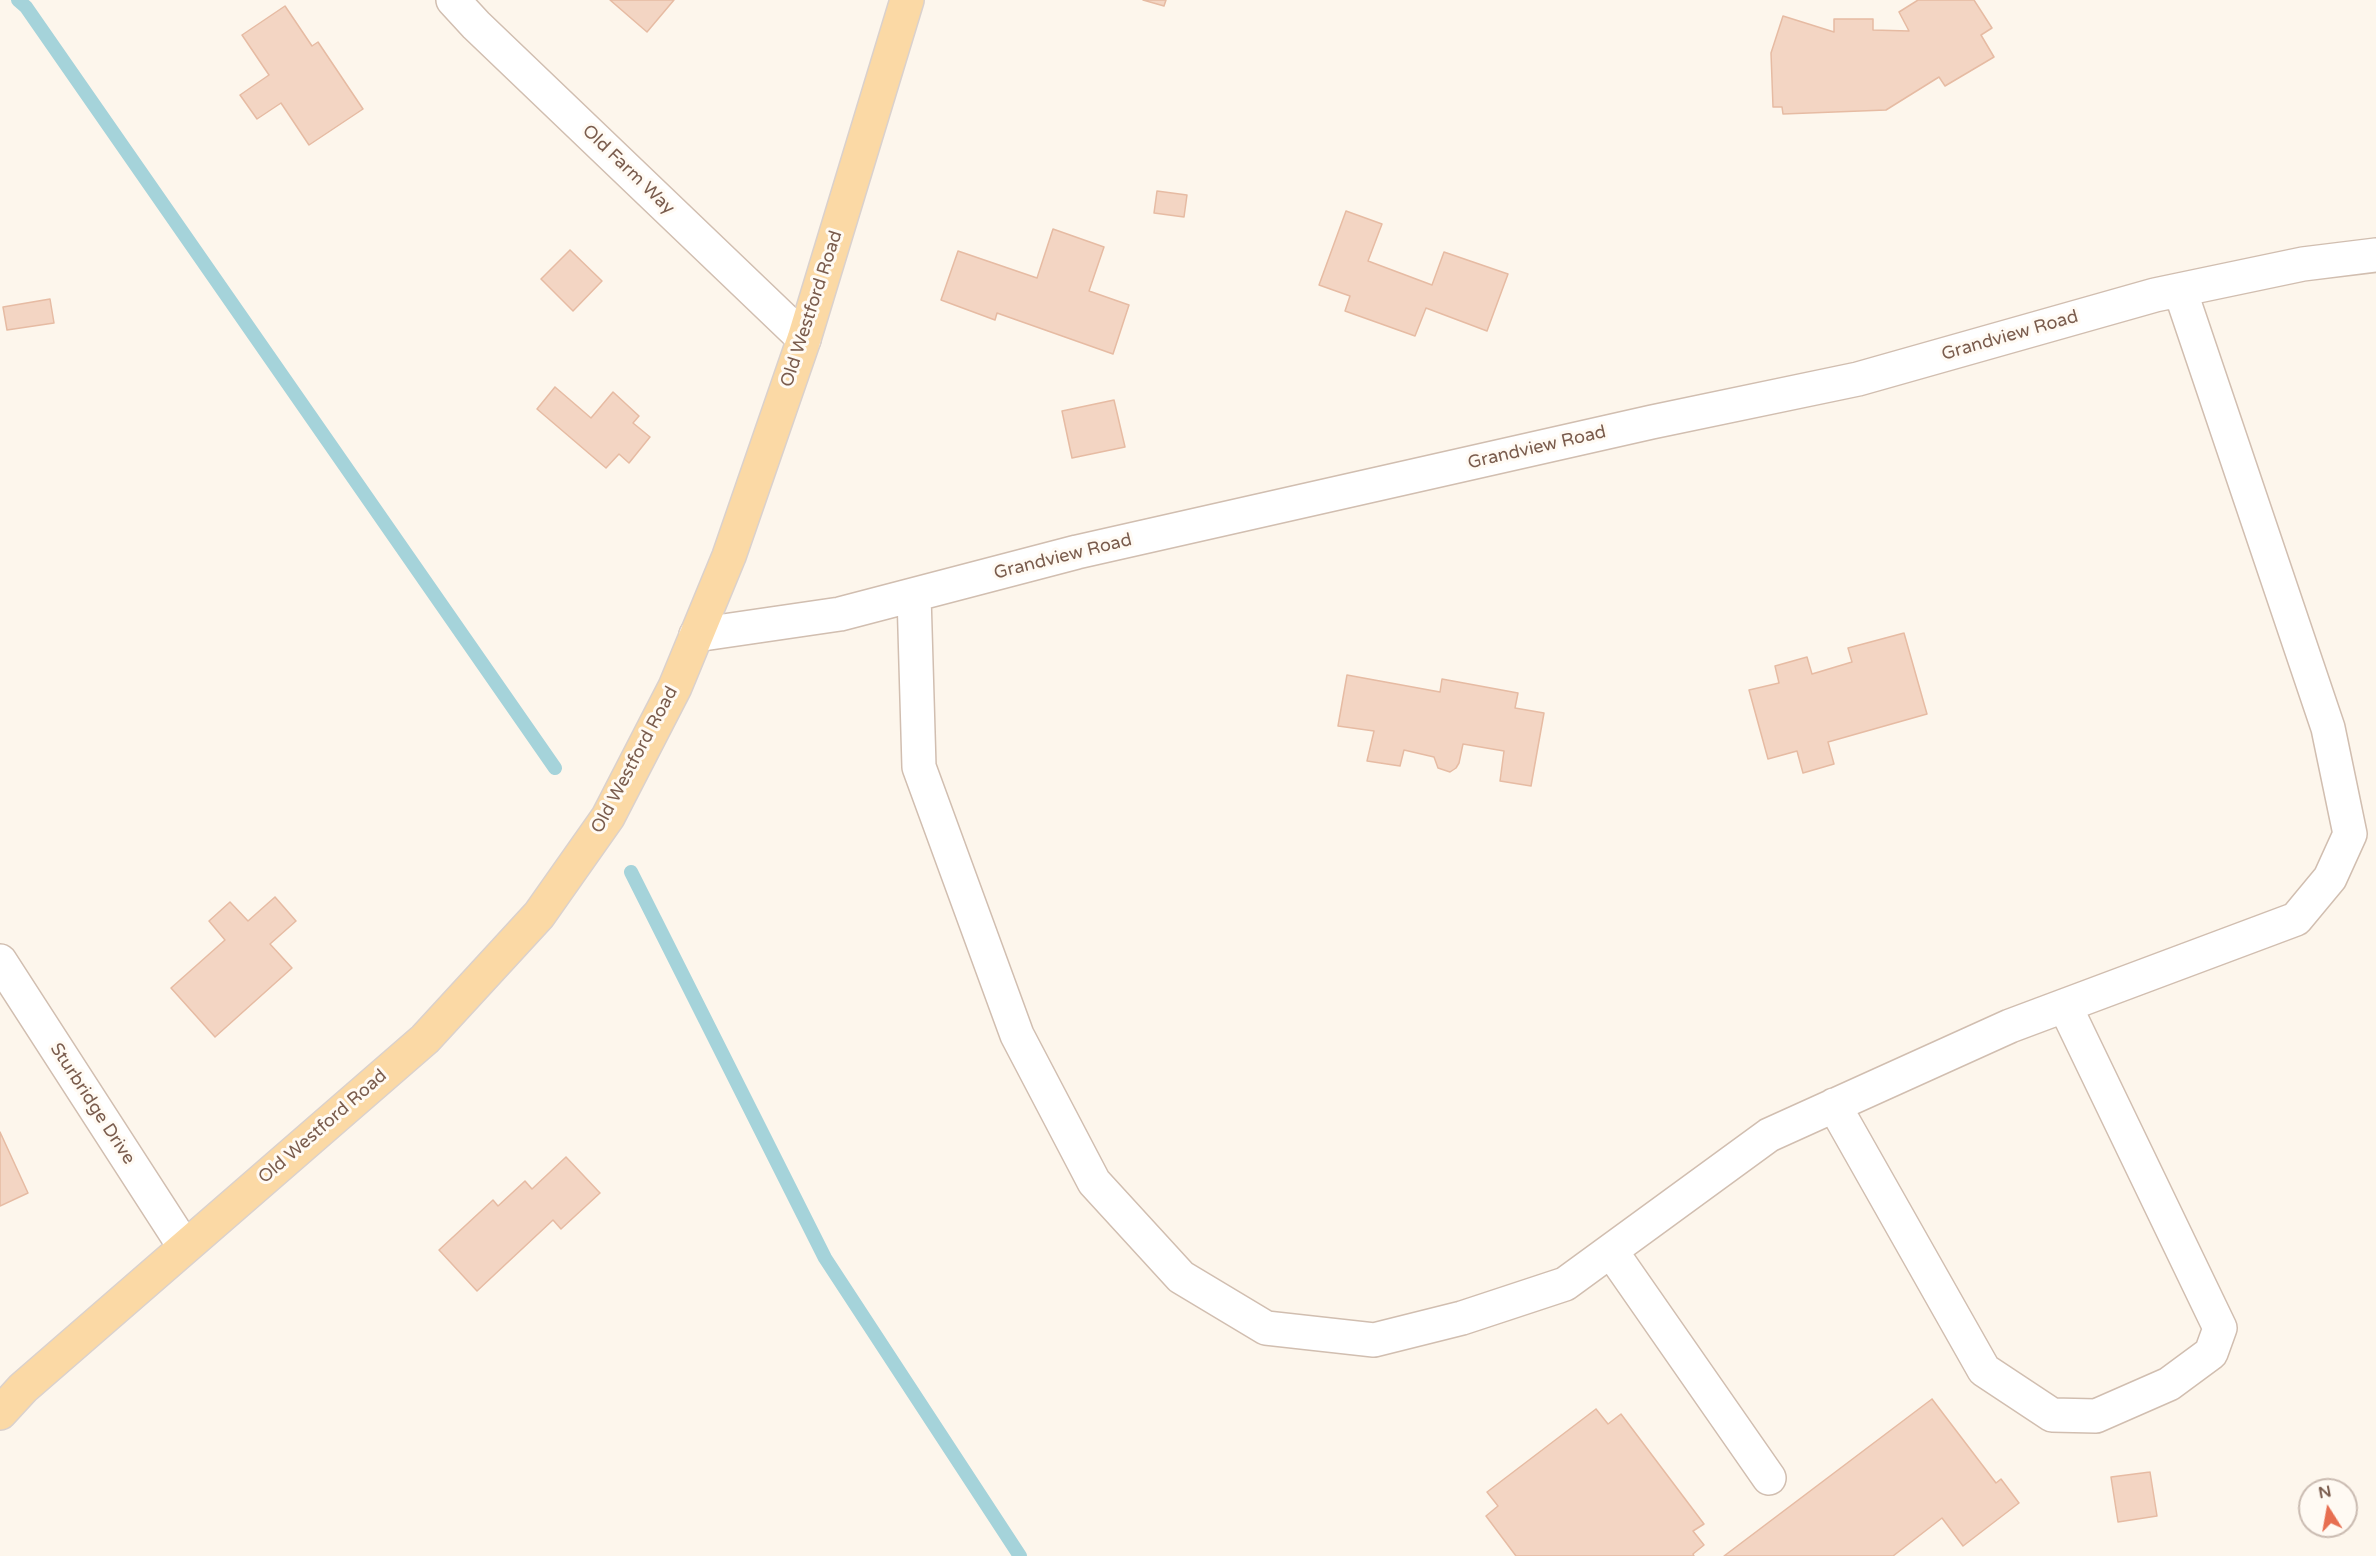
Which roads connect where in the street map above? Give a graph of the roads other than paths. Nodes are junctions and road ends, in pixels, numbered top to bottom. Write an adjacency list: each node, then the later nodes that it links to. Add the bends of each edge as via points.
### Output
1 (453, 0): 5 (street, Old Farm Way)
2 (907, 0): 5 (main road, Old Westford Road)
3 (2376, 255): 4 (street, Grandview Road, via 2303,264)
4 (2180, 290): 6 (street, Grandview Road, via 1858,379 1077,552); 9 (street, via 2328,728 2350,834 2330,878 2296,919)
5 (804, 339): 7 (main road, Old Westford Road, via 729,556)
6 (914, 595): 7 (street, Grandview Road, via 840,614); 12 (street, via 919,767 1017,1035 1094,1182 1181,1277 1266,1328 1374,1340 1462,1318 1565,1284)
7 (696, 635): 11 (main road, Old Westford Road, via 675,687 608,817 539,915 425,1039)
8 (0, 961): 11 (street, Sturbridge Drive)
9 (2065, 1005): 10 (street); 10 (street, via 2220,1328 2211,1353 2169,1384 2096,1416 2052,1415 1984,1370)
10 (1834, 1105): 12 (street, via 1768,1135)
11 (184, 1246): 13 (main road, Old Westford Road, via 23,1388)
12 (1611, 1251): 14 (street)
13 (0, 1413)
14 (1769, 1478)

